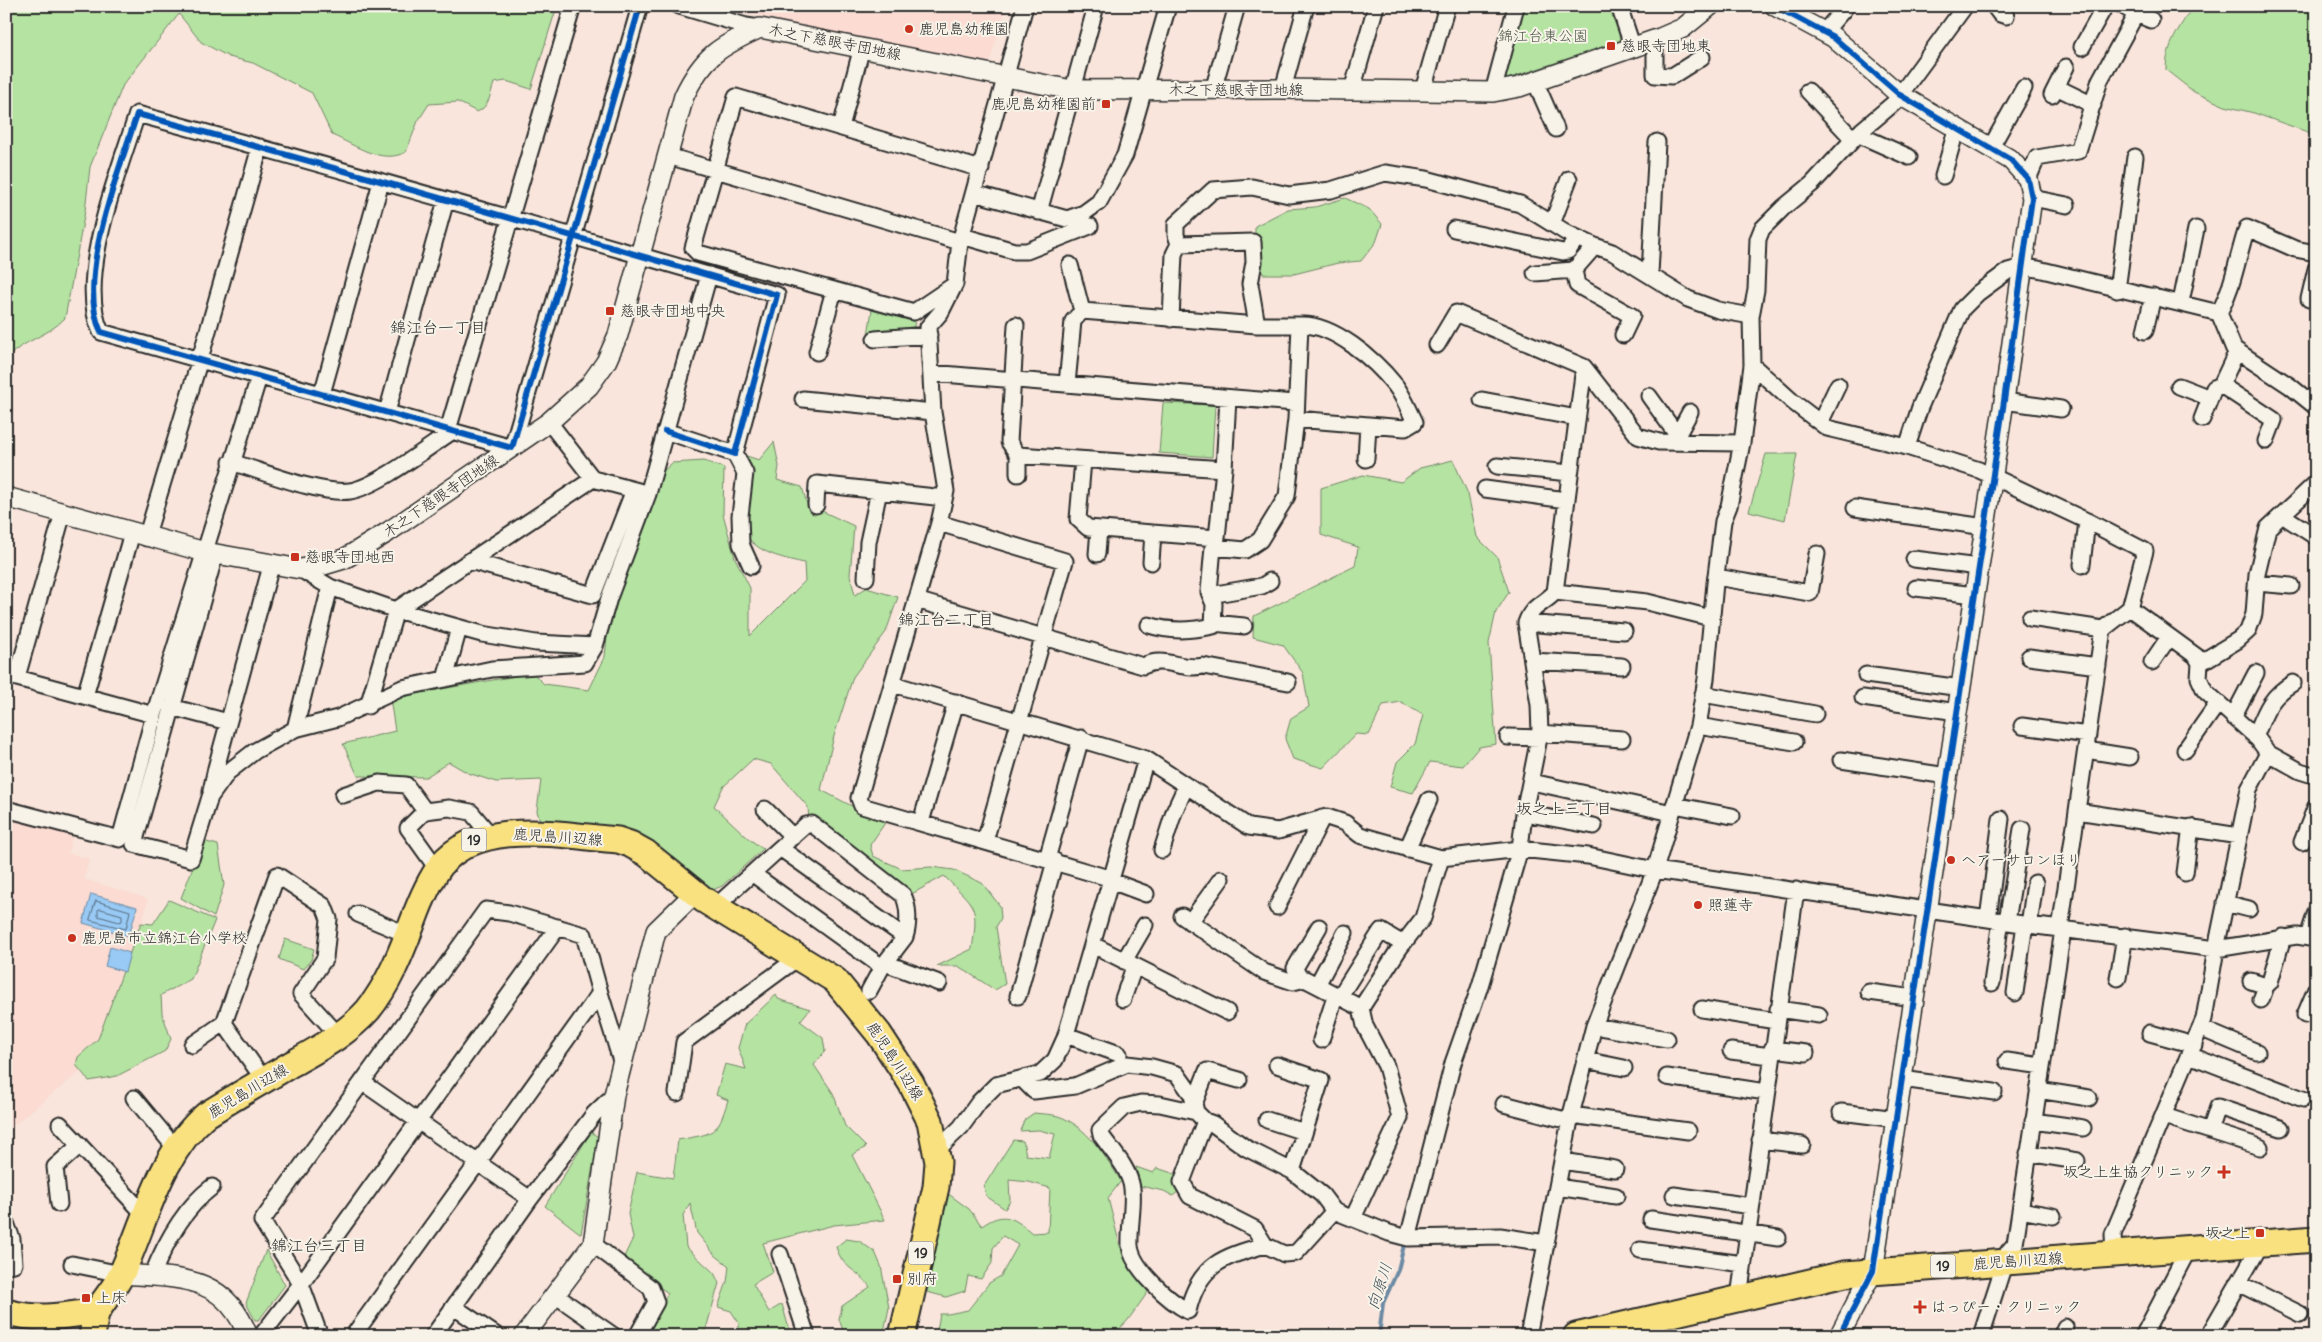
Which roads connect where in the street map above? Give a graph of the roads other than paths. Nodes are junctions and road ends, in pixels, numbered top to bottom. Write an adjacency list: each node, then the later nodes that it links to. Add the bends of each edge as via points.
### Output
1 (572, 6): 64 (street)
2 (640, 6): 69 (street)
3 (679, 6): 22 (street)
4 (1025, 6): 30 (street)
5 (1096, 6): 34 (street)
6 (1168, 6): 35 (street)
7 (1237, 6): 36 (street)
8 (1306, 6): 33 (street)
9 (1376, 6): 37 (street)
10 (1447, 6): 38 (street)
11 (1516, 6): 40 (street)
12 (1619, 6): 27 (street)
13 (1710, 6): 24 (street, 木之下慈眼寺団地線, via 1683,28)
14 (1775, 6): 23 (street)
15 (1965, 6): 41 (street)
16 (1994, 6): 20 (street)
17 (2105, 6): 26 (street)
18 (1844, 9): 23 (street)
19 (2130, 10): 21 (street); 42 (street)
20 (2006, 16)
21 (2151, 20)
22 (760, 28): 25 (street, 木之下慈眼寺団地線); 50 (street, 木之下慈眼寺団地線, via 714,52 696,72 684,96)
23 (1824, 32): 41 (street)
24 (1655, 40): 27 (street, 木之下慈眼寺団地線); 28 (street, via 1655,76 1672,76)
25 (862, 47): 30 (street, 木之下慈眼寺団地線); 43 (street)
26 (2082, 47)
27 (1633, 48): 31 (street, 木之下慈眼寺団地線)
28 (1702, 57)
29 (2066, 67): 42 (street, via 2054,91)
30 (1005, 76): 34 (street, 木之下慈眼寺団地線); 54 (street)
31 (1535, 82): 40 (street, 木之下慈眼寺団地線); 45 (street)
32 (2024, 88): 49 (street)
33 (1283, 89): 36 (street, 木之下慈眼寺団地線); 37 (street, 木之下慈眼寺団地線)
34 (1072, 90): 35 (street, 木之下慈眼寺団地線); 63 (street)
35 (1144, 90): 36 (street, 木之下慈眼寺団地線); 63 (street, via 1125,155 1099,202 1084,213 1067,219)
36 (1213, 90)
37 (1352, 90): 38 (street, 木之下慈眼寺団地線)
38 (1423, 90): 40 (street, 木之下慈眼寺団地線)
39 (1808, 91): 46 (street)
40 (1493, 92)
41 (1900, 95): 44 (street); 46 (street)
42 (2092, 105): 57 (street, via 2078,151 2038,158)
43 (841, 126): 53 (street, via 736,97); 54 (street)
44 (1957, 127): 49 (street); 55 (street)
45 (1556, 129)
46 (1855, 136): 51 (street); 91 (street, via 1812,184 1762,229)
47 (1657, 142): 81 (street)
48 (260, 147): 58 (street); 103 (street); 103 (street, via 137,114 112,189 97,248 94,298 96,322 101,332)
49 (1991, 148): 57 (street, via 2011,160)
50 (668, 156): 53 (street); 75 (street, 木之下慈眼寺団地線)
51 (1909, 157)
52 (2135, 157): 85 (street)
53 (716, 169): 71 (street); 84 (street, via 694,248 698,254)
54 (981, 169): 59 (street)
55 (1943, 176)
56 (1569, 179): 65 (street)
57 (2028, 179): 60 (street)
58 (381, 182): 61 (street); 113 (street)
59 (974, 192): 63 (street); 71 (street)
60 (2032, 198): 62 (street); 77 (street)
61 (446, 200): 64 (street); 123 (street)
62 (2066, 205)
63 (1039, 212)
64 (510, 218): 69 (street); 131 (street)
65 (1552, 224): 70 (street); 72 (street, via 1520,204 1426,179 1386,173 1331,190 1289,195 1252,187 1213,190 1176,224)
66 (1090, 226): 71 (street, via 1027,250 1014,251)
67 (1454, 229): 70 (street, via 1562,252 1568,250)
68 (2196, 229): 88 (street)
69 (574, 237): 75 (street); 137 (street)
70 (1577, 238): 73 (street)
71 (961, 239): 83 (street)
72 (1179, 244): 92 (street, via 1174,254); 94 (street, via 1253,242 1250,284)
73 (1595, 246): 79 (street); 81 (street)
74 (2316, 252): 90 (street, via 2295,249 2247,228 2231,289)
75 (641, 255): 82 (street); 128 (street, 木之下慈眼寺団地線, via 618,335 606,362 589,386)
76 (1070, 265): 89 (street)
77 (2023, 267): 85 (street); 119 (street); 136 (street, via 2008,271 1962,309 1920,407)
78 (2316, 269): 87 (street)
79 (1574, 270): 80 (street); 98 (street, via 1577,285 1632,316)
80 (1535, 273)
81 (1650, 274): 91 (street, via 1688,299 1718,310)
82 (709, 275): 132 (street); 138 (street, via 777,295)
83 (955, 284): 84 (street, via 914,312); 97 (street, via 941,312 928,326)
84 (834, 290): 102 (street)
85 (2117, 290): 86 (street)
86 (2152, 296): 88 (street); 96 (street)
87 (2309, 299)
88 (2181, 302): 90 (street)
89 (1082, 311): 92 (street); 109 (street, via 1073,321)
90 (2219, 312): 101 (street)
91 (1751, 316): 104 (street)
92 (1171, 319): 94 (street)
93 (1016, 325): 108 (street)
94 (1257, 325): 95 (street)
95 (1300, 325): 122 (street); 130 (street, via 1314,324 1359,349 1395,385 1415,422 1405,428)
96 (2145, 331)
97 (929, 335): 99 (street); 106 (street)
98 (1623, 335)
99 (875, 339)
100 (1437, 345): 105 (street, via 1456,313)
101 (2237, 351): 111 (street); 120 (street)
102 (817, 352)
103 (200, 359): 107 (street); 166 (street)
104 (1752, 365): 129 (street); 135 (street)
105 (1584, 367): 126 (street); 133 (street, via 1638,436 1659,442)
106 (931, 373): 108 (street); 124 (street)
107 (259, 376): 113 (street); 142 (street)
108 (1012, 380): 109 (street); 139 (street, via 1008,442)
109 (1067, 384): 115 (street)
110 (1838, 385): 129 (street)
111 (2221, 385): 116 (street, via 2214,388); 134 (street, via 2274,420)
112 (2179, 386): 116 (street)
113 (322, 394): 123 (street)
114 (1649, 396): 133 (street)
115 (1228, 398): 122 (street); 144 (street)
116 (2210, 398): 127 (street)
117 (803, 399): 124 (street)
118 (1482, 400): 126 (street)
119 (2004, 401): 121 (street); 147 (street)
120 (2316, 407)
121 (2061, 409)
122 (1295, 411): 130 (street); 168 (street, via 1287,496 1260,540 1245,550)
123 (386, 412): 131 (street)
124 (933, 412): 154 (street, via 946,491)
125 (1690, 412): 133 (street)
126 (1577, 418): 145 (street)
127 (2202, 419)
128 (549, 422): 137 (street, 木之下慈眼寺団地線); 148 (street)
129 (1820, 423): 136 (street, via 1827,428)
130 (1368, 425): 140 (street)
131 (450, 430): 137 (street); 142 (street, via 374,481 350,491 324,490)
132 (666, 431): 138 (street); 152 (street)
133 (1680, 439): 135 (street)
134 (2266, 441)
135 (1742, 443): 180 (street, via 1723,521)
136 (1907, 447): 147 (street)
137 (512, 448): 179 (street, 木之下慈眼寺団地線, via 344,558)
138 (735, 454): 177 (street, via 745,473 740,516 741,544)
139 (1018, 455): 141 (street); 146 (street)
140 (1366, 459)
141 (1083, 460): 144 (street); 164 (street, via 1078,519 1088,528)
142 (231, 462): 169 (street)
143 (1497, 466): 145 (street)
144 (1224, 469): 168 (street)
145 (1570, 473): 156 (street)
146 (1018, 474)
147 (1992, 476): 161 (street); 163 (street)
148 (593, 479): 152 (street); 173 (street)
149 (2316, 483): 155 (street)
150 (1485, 489): 156 (street)
151 (879, 491): 154 (street); 157 (street, via 816,484); 181 (street, via 868,542)
152 (641, 492): 173 (street, via 593,595); 204 (street)
153 (6, 497): 159 (street, 木之下慈眼寺団地線)
154 (944, 498): 162 (street)
155 (2310, 498): 160 (street)
156 (1566, 500): 187 (street)
157 (816, 505)
158 (1856, 508): 163 (street, via 1898,509)
159 (63, 514): 166 (street, 木之下慈眼寺団地線); 213 (street)
160 (2282, 515): 167 (street); 183 (street, via 2268,528)
161 (2087, 521): 175 (street); 191 (street, via 2145,552)
162 (939, 523): 190 (street); 202 (street, via 1064,560)
163 (1985, 527): 178 (street)
164 (1099, 529): 165 (street); 170 (street)
165 (1153, 533): 168 (street); 174 (street)
166 (139, 536): 169 (street, 木之下慈眼寺団地線); 220 (street)
167 (2316, 537)
168 (1215, 543): 188 (street)
169 (210, 553): 176 (street, 木之下慈眼寺団地線); 225 (street); 228 (street)
170 (1097, 554)
171 (1817, 554): 180 (street, via 1810,593)
172 (1914, 559): 178 (street)
173 (470, 561): 192 (street)
174 (1151, 562)
175 (2082, 565)
176 (272, 566): 179 (street, 木之下慈眼寺団地線); 231 (street)
177 (751, 566)
178 (1979, 567): 189 (street)
179 (300, 569): 185 (street)
180 (1716, 577): 193 (street)
181 (866, 578)
182 (1270, 581): 188 (street, via 1262,586)
183 (2257, 583): 184 (street); 208 (street, via 2254,614 2248,631)
184 (2291, 586)
185 (330, 587): 192 (street); 234 (street)
186 (1916, 588): 189 (street)
187 (1555, 592): 193 (street, via 1646,602); 196 (street, via 1530,611)
188 (1210, 595): 195 (street, via 1214,604)
189 (1974, 595): 218 (street)
190 (916, 600): 202 (street); 217 (street)
191 (2130, 608): 200 (street); 203 (street)
192 (396, 610): 199 (street); 224 (street)
193 (1711, 618): 219 (street)
194 (2030, 618): 200 (street)
195 (1213, 623): 197 (street, via 1213,626 1194,630 1162,629); 198 (street)
196 (1526, 623): 201 (street, via 1598,622); 206 (street)
197 (1149, 625)
198 (1244, 626)
199 (459, 628): 204 (street, via 536,643); 214 (street)
200 (2104, 629): 210 (street)
201 (1624, 631)
202 (1042, 637): 215 (street, via 1143,666 1154,660); 230 (street)
203 (2169, 637): 207 (street); 208 (street)
204 (595, 646): 214 (street, via 585,663 492,668)
205 (2029, 657): 210 (street)
206 (1532, 661): 209 (street); 235 (street)
207 (2152, 662)
208 (2200, 662): 223 (street, via 2199,678 2205,691)
209 (1622, 666)
210 (2098, 666): 241 (street)
211 (2256, 673): 229 (street)
212 (1866, 675): 218 (street)
213 (12, 676): 220 (street)
214 (445, 679): 224 (street, via 402,688)
215 (1288, 682)
216 (2293, 683): 237 (street, via 2270,702)
217 (893, 684): 222 (street); 264 (street, via 859,798 862,806)
218 (1961, 688): 226 (street)
219 (1703, 694): 227 (street); 232 (street)
220 (85, 696): 228 (street)
221 (1863, 698): 226 (street)
222 (956, 702): 230 (street); 264 (street)
223 (2218, 704): 229 (street); 242 (street)
224 (368, 706): 234 (street, via 338,718)
225 (171, 707): 231 (street); 252 (street, via 134,844 191,859)
226 (1957, 712): 247 (street)
227 (1815, 714)
228 (154, 715): 255 (street, via 120,839)
229 (2233, 717): 237 (street)
230 (1018, 720): 238 (street); 271 (street)
231 (228, 722): 252 (street)
232 (1698, 726): 240 (street); 257 (street)
233 (2022, 726): 241 (street)
234 (294, 729): 252 (street, via 255,751 228,772)
235 (1540, 736): 236 (street); 239 (street); 249 (street)
236 (1508, 737)
237 (2255, 737): 243 (street)
238 (1081, 738): 245 (street); 278 (street)
239 (1622, 739)
240 (1794, 742)
241 (2087, 743): 244 (street); 259 (street)
242 (2185, 750)
243 (2268, 753): 248 (street); 269 (street, via 2249,789)
244 (2130, 757)
245 (1146, 759): 250 (street); 284 (street)
246 (1841, 760): 247 (street)
247 (1947, 776): 293 (street)
248 (2316, 776)
249 (1532, 782): 257 (street); 260 (street)
250 (1186, 786): 262 (street, via 1249,827 1278,831); 276 (street)
251 (342, 795): 258 (street, via 379,783 406,785)
252 (210, 797)
253 (1428, 800): 274 (street)
254 (2316, 806): 272 (street)
255 (6, 809)
256 (765, 809): 270 (street)
257 (1673, 809): 261 (street); 280 (street)
258 (425, 811): 268 (street, via 449,808 471,812); 279 (street, via 408,828)
259 (2077, 811): 266 (street); 301 (street)
260 (1524, 813): 265 (street); 275 (street)
261 (1732, 816)
262 (1322, 818): 274 (street, via 1345,823 1360,835); 291 (street)
263 (2001, 820): 296 (street)
264 (921, 822): 271 (street)
265 (1594, 826)
266 (2191, 827): 269 (street); 281 (street)
267 (2022, 828): 296 (street)
268 (491, 836): 279 (main road, 鹿児島川辺線 / 19, via 464,845); 287 (main road, 鹿児島川辺線 / 19, via 520,833 624,842 646,852)
269 (2239, 836): 289 (street)
270 (793, 837): 273 (street); 305 (street, via 806,825 812,824 903,895 908,929)
271 (985, 841): 278 (street)
272 (2302, 842)
273 (780, 848): 282 (street); 305 (street)
274 (1407, 849): 277 (street)
275 (1520, 849): 277 (street); 280 (street, via 1588,856); 414 (street, via 1480,986 1453,1063)
276 (1162, 850)
277 (1441, 858): 308 (street, via 1423,918)
278 (1051, 860): 284 (street); 327 (street)
279 (438, 870): 303 (main road, 鹿児島川辺線 / 19)
280 (1655, 870): 286 (street); 338 (street)
281 (2185, 873)
282 (752, 874): 290 (street); 313 (street)
283 (1221, 879): 315 (street, via 1186,919 1264,972 1293,982)
284 (1111, 880): 288 (street); 309 (street)
285 (2036, 882): 297 (street)
286 (1796, 890): 293 (street); 334 (street)
287 (694, 893): 290 (main road, 鹿児島川辺線 / 19); 354 (street, via 656,931)
288 (1146, 894)
289 (2225, 904): 292 (street); 310 (street)
290 (716, 907): 311 (main road, 鹿児島川辺線 / 19)
291 (1277, 907)
292 (2249, 909)
293 (1927, 910): 296 (street); 328 (street)
294 (2316, 912): 307 (street)
295 (358, 914): 303 (street)
296 (1998, 920): 297 (street); 318 (street)
297 (2027, 924): 301 (street); 324 (street)
298 (1145, 925): 312 (street)
299 (558, 927): 325 (street, via 584,935); 363 (street, via 486,910); 378 (street)
300 (1318, 927): 315 (street, via 1295,968)
301 (2062, 929): 304 (street); 356 (street)
302 (1345, 933): 319 (street)
303 (408, 935): 342 (main road, 鹿児島川辺線 / 19, via 382,990 358,1020)
304 (2125, 936): 310 (street); 314 (street)
305 (905, 937): 313 (street)
306 (2283, 937): 307 (street); 310 (street); 320 (street)
307 (2312, 938)
308 (1403, 944): 326 (street, via 1381,930); 331 (street)
309 (1093, 945): 312 (street); 341 (street)
310 (2216, 949): 339 (street)
311 (799, 957): 367 (street, via 684,1042); 392 (main road, 鹿児島川辺線 / 19, via 840,986 879,1034 919,1096 930,1121)
312 (1129, 964): 329 (street); 333 (street)
313 (883, 965): 317 (street); 322 (street)
314 (2118, 978)
315 (1300, 980): 319 (street)
316 (2251, 981): 320 (street)
317 (939, 983)
318 (1992, 984)
319 (1317, 985): 326 (street)
320 (2266, 986): 330 (street)
321 (2316, 989): 336 (street)
322 (869, 991)
323 (1869, 992): 328 (street)
324 (2015, 992)
325 (600, 993): 354 (street); 395 (street)
326 (1338, 995): 331 (street); 344 (street)
327 (1018, 996)
328 (1914, 998): 360 (street)
329 (1123, 999)
330 (2261, 1000)
331 (1361, 1008): 410 (street, via 1365,1026 1386,1066 1400,1118)
332 (1702, 1009): 334 (street)
333 (1227, 1012)
334 (1777, 1015): 335 (street); 349 (street)
335 (1819, 1015)
336 (2305, 1015)
337 (224, 1023): 342 (street, via 276,875 324,906 329,919 325,958 301,994); 345 (street); 361 (street)
338 (1594, 1026): 343 (street); 352 (street)
339 (2200, 1028): 346 (street); 348 (street)
340 (2150, 1033): 346 (street)
341 (1066, 1035): 351 (street); 359 (street, via 1055,1060 1040,1074)
342 (339, 1036): 361 (main road, 鹿児島川辺線 / 19)
343 (1667, 1039)
344 (1321, 1040)
345 (192, 1045)
346 (2191, 1050): 371 (street); 375 (street)
347 (1731, 1051): 349 (street)
348 (2257, 1052)
349 (1772, 1053): 350 (street); 365 (street)
350 (1806, 1053)
351 (1119, 1054)
352 (1585, 1060): 357 (street); 376 (street)
353 (2007, 1061): 356 (street)
354 (622, 1064): 368 (street)
355 (1277, 1065): 385 (street, via 1321,1080)
356 (2042, 1066): 364 (street)
357 (1624, 1068)
358 (1666, 1077): 365 (street)
359 (1022, 1079): 374 (street, via 1034,1091 1075,1086 1127,1064 1152,1067 1177,1074 1192,1095); 392 (street, via 996,1085 979,1102 962,1127)
360 (1902, 1079): 366 (street); 377 (street)
361 (264, 1080): 391 (main road, 鹿児島川辺線 / 19, via 206,1115)
362 (1239, 1080): 374 (street, via 1226,1070 1207,1071)
363 (362, 1082): 378 (street); 433 (street, via 262,1221)
364 (2038, 1090): 370 (street); 380 (street)
365 (1766, 1092): 387 (street)
366 (1994, 1092)
367 (677, 1093)
368 (614, 1095): 403 (street, via 594,1114); 418 (street)
369 (134, 1098): 391 (street)
370 (2089, 1098)
371 (2303, 1099)
372 (1504, 1104): 376 (street)
373 (1841, 1112): 377 (street)
374 (1198, 1113): 398 (street, via 1246,1148); 420 (street, via 1182,1182 1190,1196 1255,1229); 420 (street, via 1141,1103 1124,1107 1100,1130 1121,1162 1132,1187 1130,1249 1147,1277 1175,1305 1188,1311 1193,1291 1211,1266 1234,1254)
375 (2164, 1116): 384 (street); 424 (street, via 2113,1234)
376 (1570, 1118): 386 (street); 396 (street)
377 (1896, 1119): 429 (street)
378 (419, 1120): 395 (street); 433 (street)
379 (1268, 1120): 385 (street)
380 (2033, 1121): 382 (street); 393 (street)
381 (60, 1124): 388 (street)
382 (2083, 1128)
383 (2281, 1128): 384 (street, via 2218,1106)
384 (2210, 1130): 390 (street)
385 (1304, 1132): 398 (street)
386 (1688, 1132)
387 (1760, 1140): 389 (street); 405 (street)
388 (80, 1145): 404 (street, via 55,1167); 408 (street)
389 (1802, 1145)
390 (2260, 1147)
391 (177, 1150): 408 (main road, 鹿児島川辺線 / 19)
392 (937, 1150): 451 (main road, 鹿児島川辺線 / 19, via 936,1187)
393 (2028, 1153): 394 (street); 406 (street)
394 (2077, 1161)
395 (477, 1162): 403 (street); 444 (street)
396 (1562, 1162): 397 (street); 400 (street)
397 (1615, 1169)
398 (1292, 1171): 407 (street, via 1322,1195)
399 (212, 1187): 431 (street, via 190,1206 160,1255)
400 (1557, 1188): 402 (street); 417 (street)
401 (1674, 1195): 405 (street)
402 (1616, 1196)
403 (530, 1198): 436 (street)
404 (59, 1204)
405 (1751, 1206): 413 (street)
406 (2020, 1210): 409 (street); 425 (street, via 2015,1244 2008,1252)
407 (1334, 1211): 410 (street); 420 (street, via 1296,1252 1284,1254)
408 (145, 1215): 430 (main road, 鹿児島川辺線 / 19)
409 (2053, 1216)
410 (1353, 1218): 414 (street)
411 (1651, 1219): 413 (street)
412 (6, 1223): 428 (street, via 12,1239 14,1264)
413 (1748, 1234): 415 (street); 427 (street)
414 (1408, 1238): 417 (street, via 1500,1236)
415 (1778, 1238)
416 (2316, 1239): 419 (main road, 鹿児島川辺線 / 19)
417 (1546, 1243): 452 (street)
418 (593, 1244): 434 (street); 449 (street, via 651,1288 656,1302)
419 (2260, 1244): 422 (main road, 鹿児島川辺線 / 19); 432 (street)
420 (1265, 1245)
421 (1640, 1250): 427 (street)
422 (2188, 1250): 424 (main road, 鹿児島川辺線 / 19); 456 (street)
423 (780, 1254): 450 (street)
424 (2114, 1255): 425 (main road, 鹿児島川辺線 / 19)
425 (2006, 1262): 429 (main road, 鹿児島川辺線 / 19); 455 (street)
426 (72, 1264): 430 (street)
427 (1743, 1264): 435 (street)
428 (6, 1265)
429 (1873, 1271): 435 (main road, 鹿児島川辺線 / 19); 454 (street)
430 (121, 1274): 431 (street); 437 (main road, 鹿児島川辺線 / 19)
431 (152, 1276): 441 (street, via 205,1285 227,1298 244,1323)
432 (2238, 1283): 439 (street); 457 (street)
433 (301, 1284): 442 (street); 443 (street)
434 (555, 1295): 447 (street); 448 (street)
435 (1739, 1297): 453 (main road, 鹿児島川辺線 / 19)
436 (454, 1307): 445 (street); 446 (street)
437 (97, 1311): 438 (main road, via 29,1318); 440 (main road, 鹿児島川辺線 / 19)
438 (6, 1312)
439 (2300, 1314)
440 (92, 1336)
441 (248, 1336)
442 (261, 1336)
443 (320, 1336)
444 (353, 1336)
445 (433, 1336)
446 (496, 1336)
447 (524, 1336)
448 (614, 1336)
449 (636, 1336)
450 (807, 1336)
451 (902, 1336)
452 (1528, 1336)
453 (1576, 1336)
454 (1840, 1336)
455 (1981, 1336)
456 (2143, 1336)
457 (2208, 1336)

